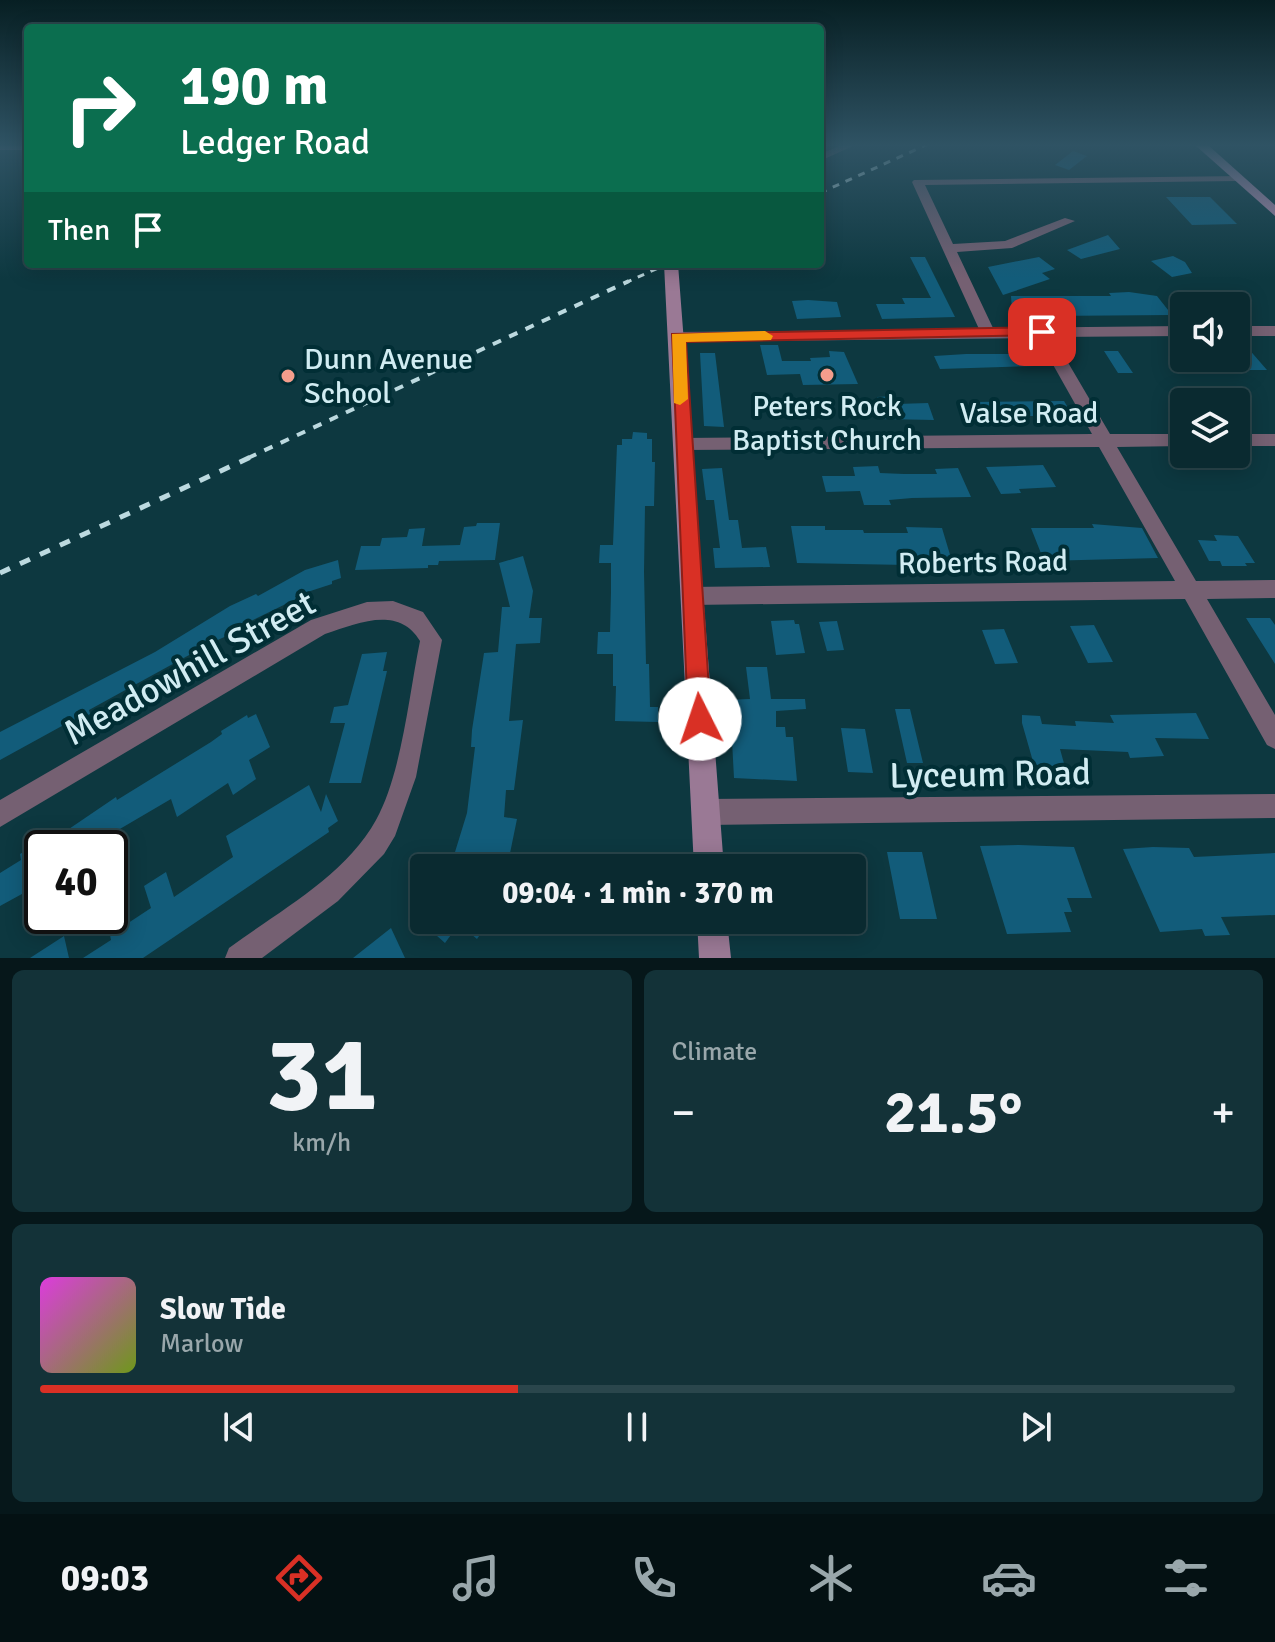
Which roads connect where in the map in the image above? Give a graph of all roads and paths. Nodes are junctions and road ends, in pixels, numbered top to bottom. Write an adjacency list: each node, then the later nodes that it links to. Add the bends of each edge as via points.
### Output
1 (922, 190): 5 (street)
2 (1251, 190): 3 (main road)
3 (1275, 212)
4 (1069, 221): 5 (street, via 1007,245)
5 (949, 248): 11 (street)
6 (671, 268): 12 (street)
7 (1170, 331): 10 (street)
8 (1250, 331): 9 (street)
9 (1275, 331)
10 (1042, 332): 11 (street); 16 (street)
11 (988, 333): 12 (street)
12 (678, 337): 17 (street)
13 (1170, 440): 16 (street, Valse Road)
14 (1250, 440): 15 (street)
15 (1275, 440)
16 (1103, 441): 17 (street, Valse Road); 18 (street)
17 (682, 444): 20 (street)
18 (1188, 589): 19 (street, Roberts Road); 20 (street, Roberts Road); 21 (street)
19 (1275, 589)
20 (691, 596): 23 (street)
21 (1275, 737)
22 (1275, 806): 23 (street, Lyceum Road)
23 (706, 812): 25 (street)
24 (0, 814): 27 (street, Meadowhill Street, via 318,627 364,612 396,611 418,620 431,640 399,796 378,843 347,875)
25 (708, 854)
26 (713, 934): 28 (street)
27 (239, 958)
28 (715, 958)

